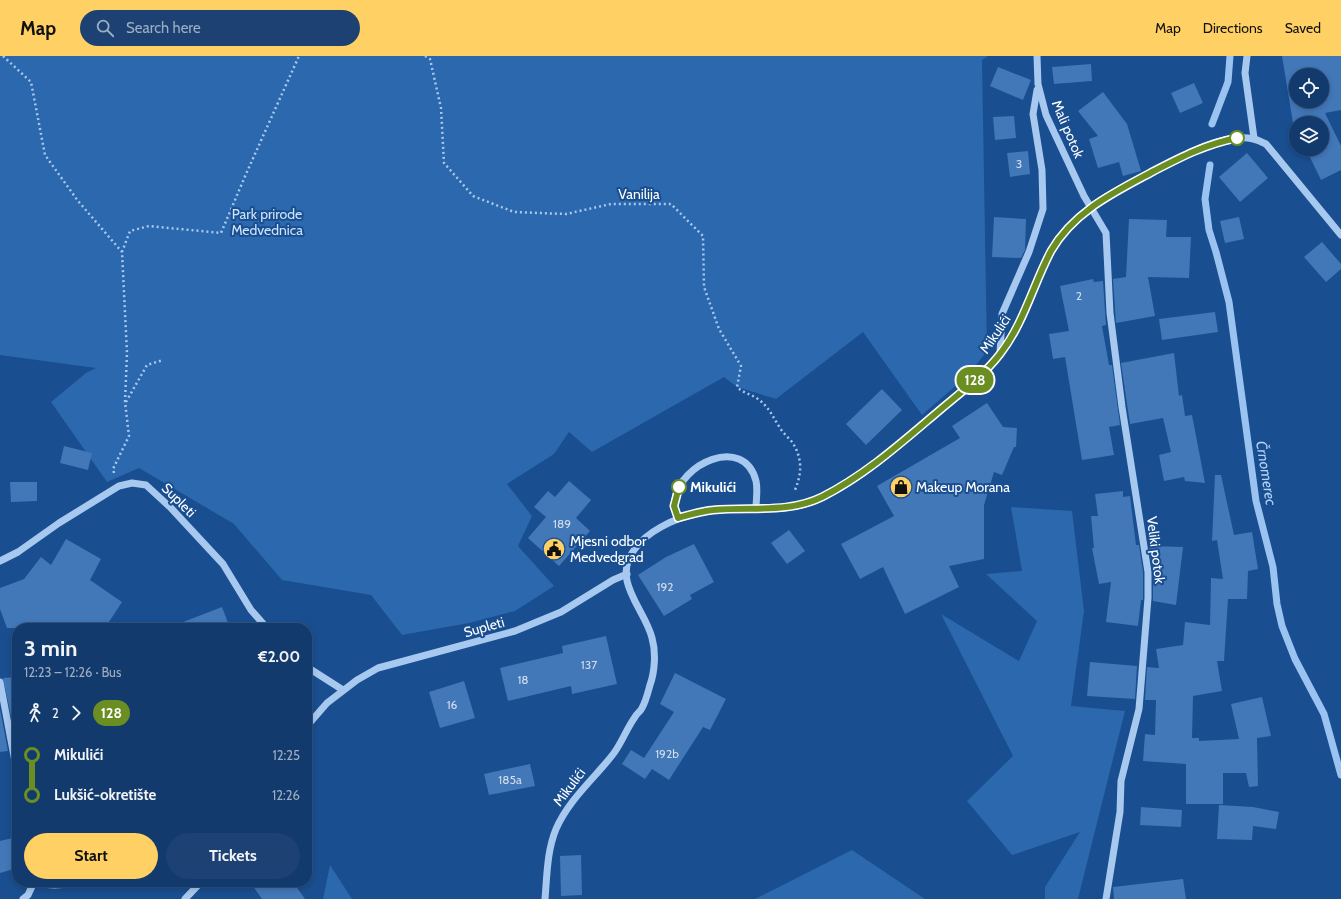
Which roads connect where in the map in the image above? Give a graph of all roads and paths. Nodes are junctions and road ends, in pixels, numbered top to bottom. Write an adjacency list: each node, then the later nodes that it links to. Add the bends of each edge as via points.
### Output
1 (3, 56): 12 (path, via 31,82 45,155 78,201)
2 (299, 56): 12 (path, via 222,233 149,226 130,231)
3 (425, 56): 7 (path)
4 (429, 56): 7 (path)
5 (1038, 56): 8 (street, Mali potok)
6 (1247, 56): 9 (street, via 1245,73)
7 (430, 59): 17 (path, Vanilija, via 441,108 444,163 473,196 514,212 529,213 566,214 611,204 671,204 703,236 704,287 720,329 741,366 737,387 757,398 769,409 793,444 799,458 800,478)
8 (1038, 84): 10 (street, Mali potok, via 1046,115); 13 (street, via 1033,114 1042,170 1043,208 1029,252 1002,314)
9 (1254, 138): 10 (street, Mikulići, via 1237,138 1203,147); 11 (street, via 1275,152)
10 (1090, 207): 13 (street, Mikulići, via 1060,238 1037,281 1016,330); 33 (street, Veliki potok, via 1106,233 1111,321 1148,572 1139,709 1121,781 1120,812)
11 (1341, 235)
12 (122, 252): 15 (path, via 127,353)
13 (1000, 355): 18 (street, Mikulići, via 908,439 864,472 810,502 784,508)
14 (163, 360): 15 (path, via 148,366)
15 (125, 402): 16 (path, via 129,436 113,469)
16 (119, 486): 20 (street, Supleti); 22 (street, Supleti, via 132,483 146,485 155,493 223,564 251,610)
17 (793, 492)
18 (756, 509): 19 (street, Mikulići, via 712,510); 19 (street, via 756,482 746,464 738,460 716,457 705,461 690,473 679,487 674,506)
19 (678, 518): 21 (street, Mikulići, via 652,532 635,548 626,566)
20 (0, 561)
21 (627, 574): 25 (street, Supleti, via 540,622 378,668); 32 (street, Mikulići, via 634,602 646,620 653,639 652,680 642,708 614,752 581,791 558,826 548,857)
22 (263, 623)
23 (312, 670): 25 (street)
24 (0, 682): 27 (street)
25 (343, 690): 26 (street, Supleti)
26 (312, 720)
27 (12, 746)
28 (32, 887): 30 (street)
29 (196, 887): 31 (street)
30 (27, 898)
31 (185, 899)
32 (545, 899)
33 (1106, 899)

